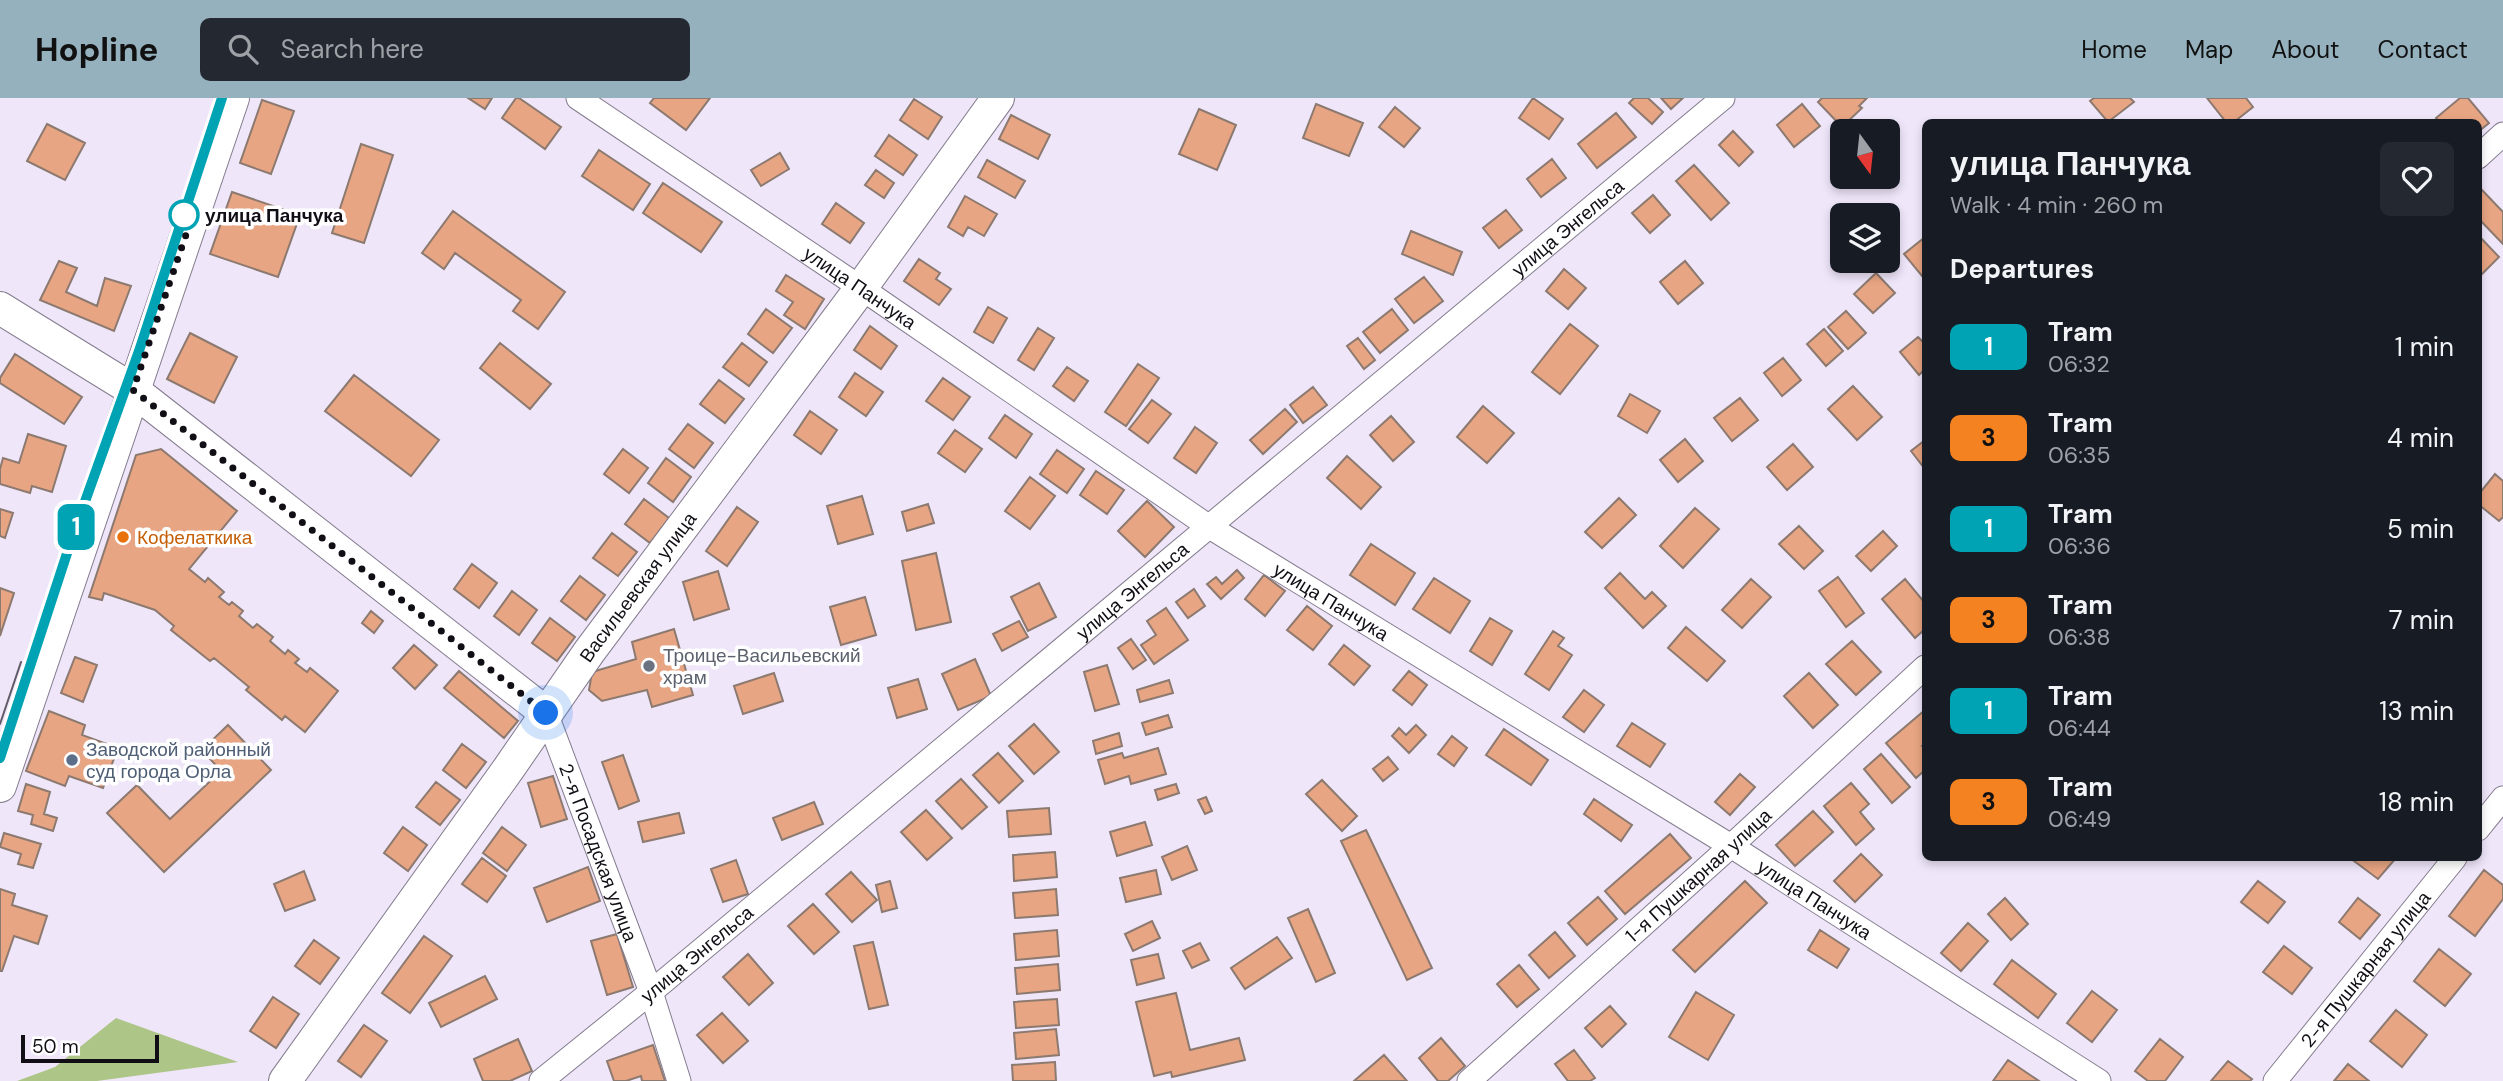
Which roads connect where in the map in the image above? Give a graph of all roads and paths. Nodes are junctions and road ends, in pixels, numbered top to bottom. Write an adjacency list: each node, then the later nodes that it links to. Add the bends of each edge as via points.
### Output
1 (233, 98): 9 (street)
2 (578, 98): 7 (street, улица Панчука)
3 (998, 98): 7 (street, Васильевская улица)
4 (1723, 98): 10 (street, улица Энгельса)
5 (2503, 134): 6 (street)
6 (2482, 153)
7 (861, 288): 10 (street, улица Панчука); 12 (street, Васильевская улица)
8 (0, 308): 9 (street)
9 (133, 390): 12 (street); 13 (street)
10 (1208, 526): 16 (street, улица Панчука); 18 (street, улица Энгельса)
11 (1922, 670): 16 (street, 1-я Пушкарная улица)
12 (546, 713): 18 (street, 2-я Посадская улица); 19 (street, Васильевская улица)
13 (0, 786)
14 (2503, 798): 15 (street)
15 (2482, 824)
16 (1731, 846): 22 (street, 1-я Пушкарная улица); 23 (street, улица Панчука)
17 (2453, 861): 24 (street, 2-я Пушкарная улица)
18 (651, 992): 20 (street, улица Энгельса); 21 (street, 2-я Посадская улица)
19 (285, 1081)
20 (541, 1081)
21 (679, 1081)
22 (1469, 1081)
23 (2099, 1081)
24 (2275, 1081)

